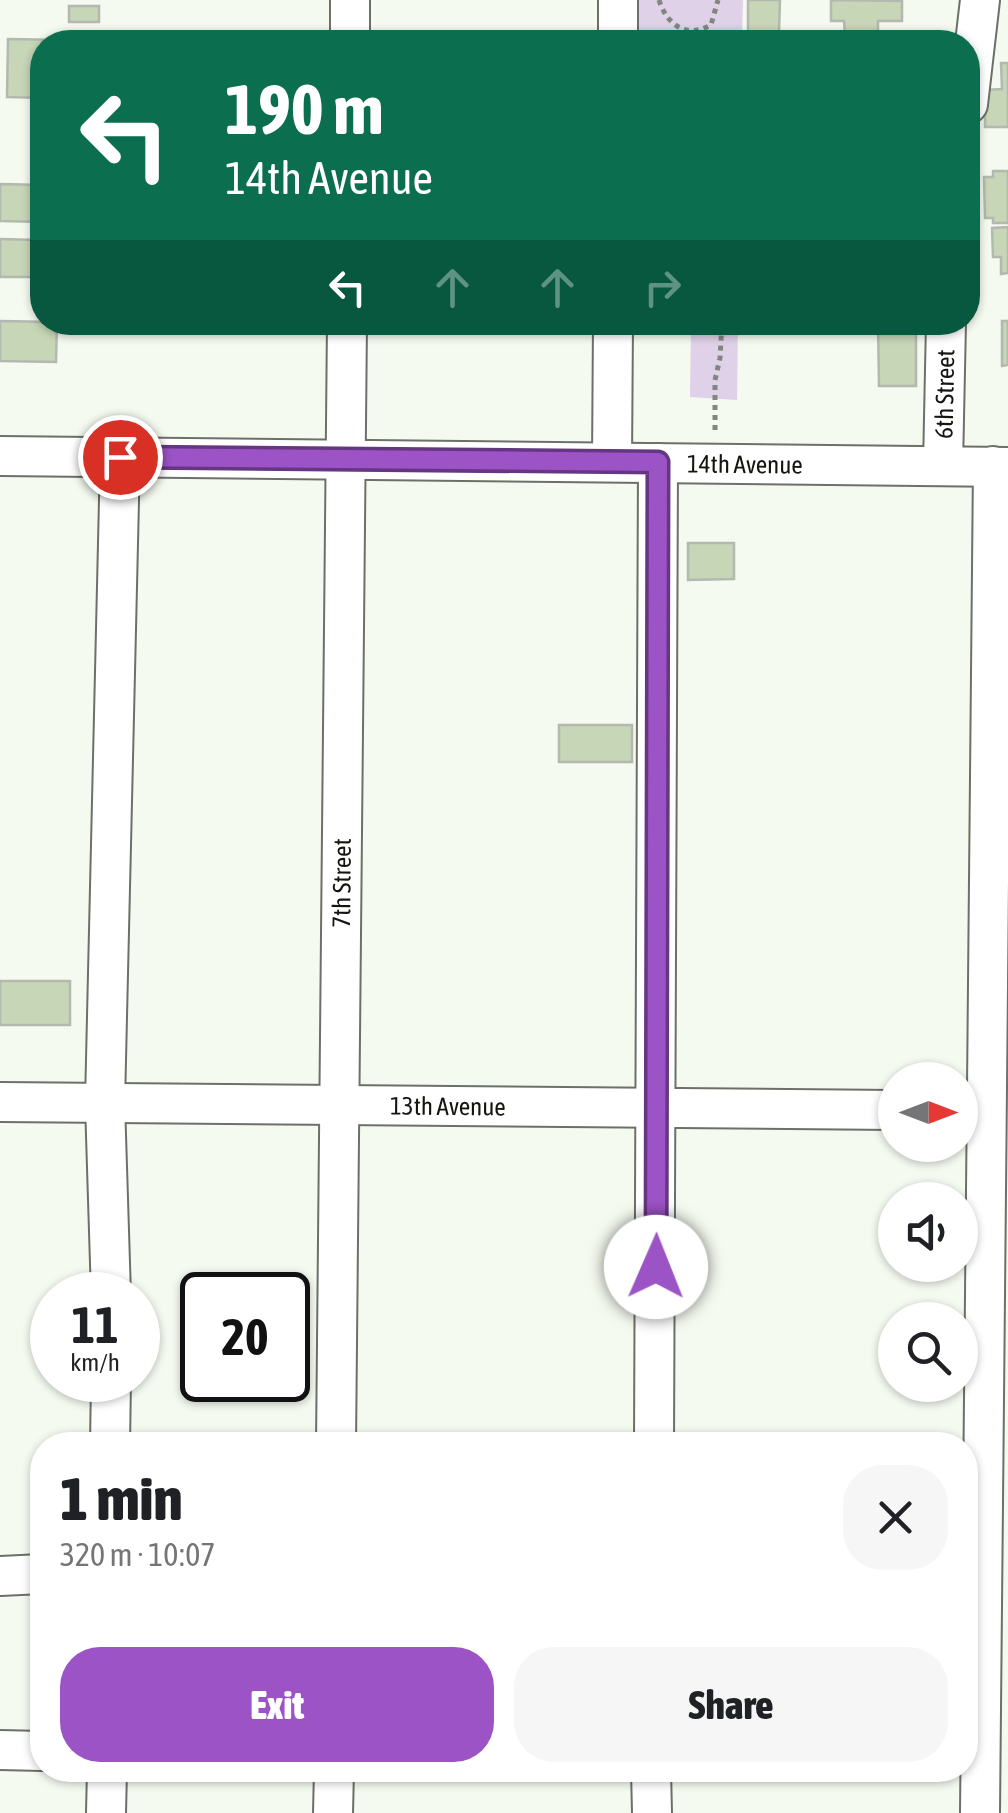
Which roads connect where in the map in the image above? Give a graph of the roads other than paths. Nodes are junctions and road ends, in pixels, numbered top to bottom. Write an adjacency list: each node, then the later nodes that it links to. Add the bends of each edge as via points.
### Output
1 (350, 0): 4 (street)
2 (618, 0): 5 (street)
3 (980, 0): 6 (street)
4 (350, 30)
5 (618, 30)
6 (977, 30)
7 (347, 335): 12 (street, 7th Street)
8 (614, 335): 13 (street)
9 (946, 335): 15 (street, 6th Street)
10 (0, 456): 11 (street, 14th Avenue)
11 (120, 457): 12 (street, 14th Avenue); 18 (street)
12 (346, 459): 13 (street, 14th Avenue); 19 (street, 7th Street)
13 (612, 462): 14 (street, 14th Avenue)
14 (658, 462): 15 (street, 14th Avenue); 20 (street)
15 (943, 466): 16 (street, 14th Avenue)
16 (1000, 466): 22 (street)
17 (0, 1102): 18 (street, 13th Avenue)
18 (104, 1103): 19 (street, 13th Avenue); 23 (street)
19 (339, 1105): 20 (street, 13th Avenue); 26 (street, 7th Street)
20 (658, 1108): 21 (street, 13th Avenue); 27 (street)
21 (878, 1110)
22 (985, 1111): 32 (street)
23 (111, 1272)
24 (111, 1402): 25 (street)
25 (110, 1432)
26 (336, 1432)
27 (654, 1432)
28 (30, 1575): 29 (street)
29 (0, 1576)
30 (0, 1750): 31 (street)
31 (30, 1751)
32 (985, 1755): 39 (street)
33 (106, 1782): 36 (street)
34 (334, 1782): 37 (street)
35 (652, 1782): 38 (street)
36 (106, 1813)
37 (334, 1813)
38 (652, 1813)
39 (980, 1813)

